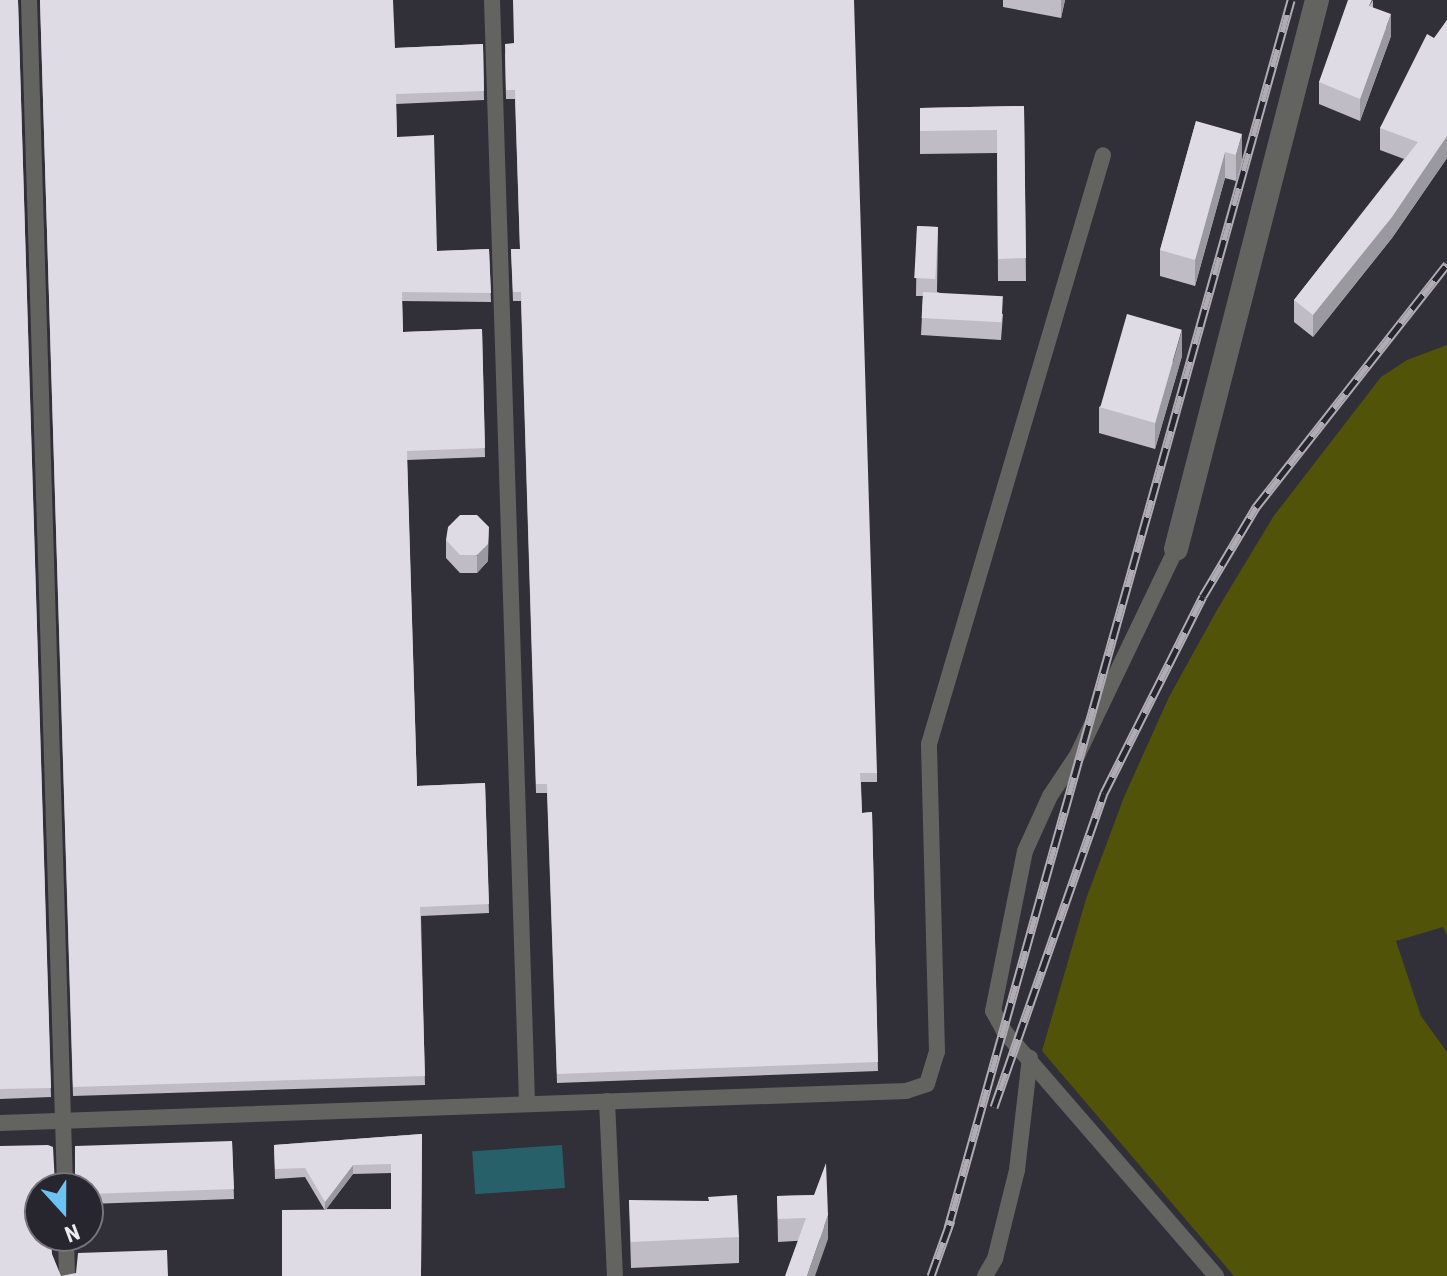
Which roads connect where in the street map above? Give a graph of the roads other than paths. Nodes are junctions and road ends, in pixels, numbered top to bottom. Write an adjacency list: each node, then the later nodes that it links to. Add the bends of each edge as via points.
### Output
1 (29, 0): 9 (lane)
2 (492, 0): 7 (lane)
3 (1317, 0): 5 (street)
4 (1103, 155): 8 (lane, via 929,744 937,1052 927,1084 906,1091)
5 (1176, 549): 6 (lane, via 1078,754 1050,796 1025,851 993,1011)
6 (1030, 1058): 15 (lane, via 1017,1170 995,1259); 16 (lane)
7 (527, 1103): 8 (lane); 9 (lane)
8 (607, 1114): 14 (lane)
9 (63, 1121): 10 (lane); 11 (lane)
10 (0, 1123)
11 (65, 1172)
12 (66, 1252): 13 (lane)
13 (67, 1276)
14 (615, 1276)
15 (985, 1276)
16 (1216, 1276)

